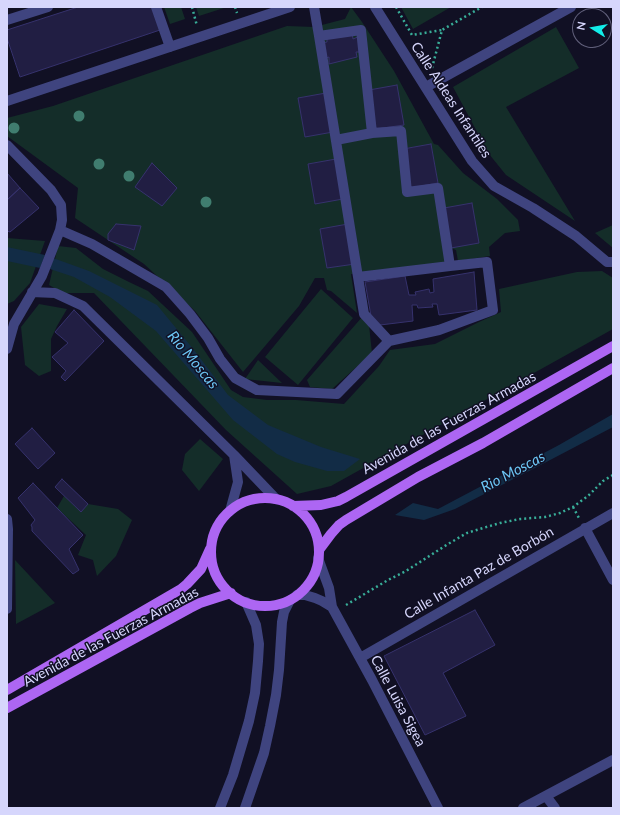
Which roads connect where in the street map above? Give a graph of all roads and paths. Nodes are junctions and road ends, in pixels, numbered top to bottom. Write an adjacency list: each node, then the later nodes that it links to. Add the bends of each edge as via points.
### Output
1 (48, 7): 10 (street)
2 (156, 7): 14 (street)
3 (192, 7): 13 (path)
4 (290, 7): 13 (street)
5 (314, 7): 12 (street)
6 (375, 7): 16 (street, Calle Aldeas Infantiles)
7 (396, 7): 11 (path, via 412,35)
8 (482, 7): 11 (path)
9 (571, 7): 16 (street)
10 (7, 20)
11 (442, 30): 15 (path)
12 (319, 36): 18 (street, via 361,30); 19 (street)
13 (201, 37): 14 (street)
14 (170, 47): 17 (street)
15 (432, 68)
16 (426, 87): 22 (street, Calle Aldeas Infantiles, via 472,161 494,186 576,236 607,262)
17 (7, 102)
18 (372, 133): 19 (street); 23 (street, via 401,131 407,192 438,188)
19 (336, 140): 24 (street)
20 (7, 145): 21 (street, via 51,190 61,205)
21 (60, 230): 25 (street, via 42,276); 26 (street, via 92,244 166,287 190,314 235,378 257,390 337,394)
22 (613, 262)
23 (450, 266): 24 (street); 26 (street, via 487,262 493,310 439,330)
24 (358, 277): 26 (street, via 364,314)
25 (32, 292): 28 (street, via 14,324); 30 (street, via 55,293 83,306)
26 (389, 341)
27 (613, 346): 33 (main road, Avenida de las Fuerzas Armadas, via 346,497 330,504)
28 (7, 349)
29 (613, 368): 40 (main road, via 355,514 339,525)
30 (234, 455): 32 (street); 35 (street, via 238,482)
31 (613, 476): 34 (path, via 602,481)
32 (276, 499): 33 (main road); 35 (main road, via 251,500)
33 (293, 506): 40 (main road, via 311,524)
34 (573, 507): 38 (path); 45 (path, via 545,517 500,523 467,534)
35 (230, 511): 39 (main road, via 220,522)
36 (613, 513): 38 (street, Calle Infanta Paz de Borbón)
37 (7, 519): 47 (street)
38 (583, 524): 41 (street); 48 (street, Calle Infanta Paz de Borbón)
39 (211, 548): 42 (main road, via 214,569 221,583); 49 (main road, Avenida de las Fuerzas Armadas, via 195,577 181,589)
40 (318, 554): 43 (main road, via 310,581); 46 (street, Calle Luisa Sigea)
41 (613, 580)
42 (231, 594): 44 (main road); 50 (main road, Avenida de las Fuerzas Armadas, via 190,608)
43 (293, 597): 44 (main road, via 281,603 264,606); 46 (street, via 305,595); 54 (street, via 284,612 282,622 276,695 264,753)
44 (246, 602): 53 (street, via 256,625 259,644 255,693 235,768)
45 (346, 605)
46 (332, 607): 48 (street, Calle Luisa Sigea)
47 (7, 609)
48 (360, 658): 55 (street, Calle Luisa Sigea)
49 (7, 690)
50 (7, 708)
51 (613, 760): 52 (street)
52 (546, 796): 56 (street); 57 (street)
53 (220, 808)
54 (245, 808)
55 (438, 808)
56 (524, 808)
57 (555, 808)

